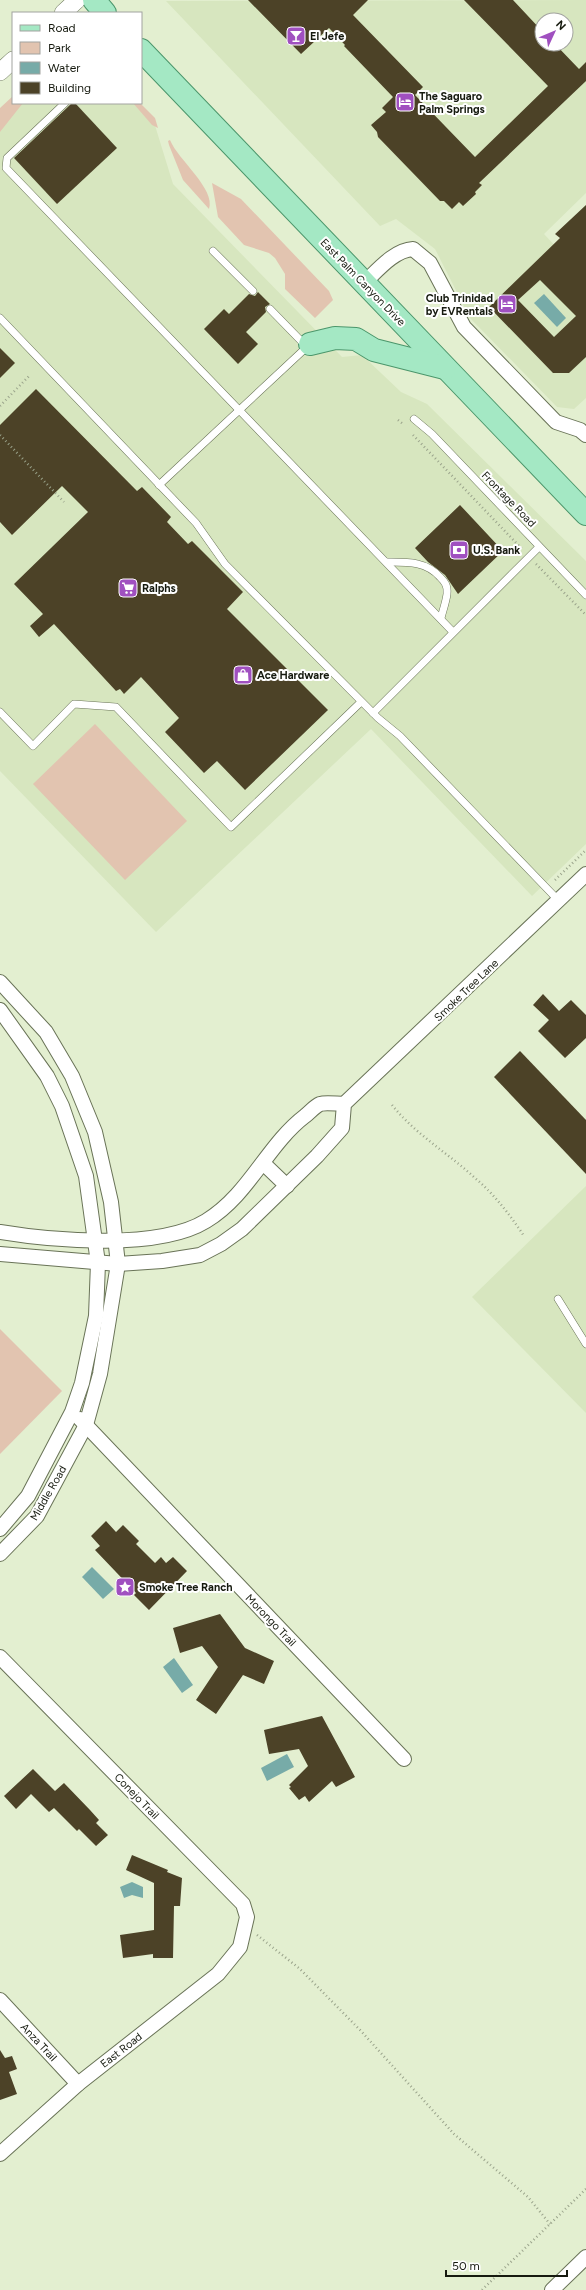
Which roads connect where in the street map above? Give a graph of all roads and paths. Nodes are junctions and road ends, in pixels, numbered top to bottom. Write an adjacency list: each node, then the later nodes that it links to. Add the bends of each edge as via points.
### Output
1 (77, 0): 3 (street)
2 (94, 0): 4 (main road)
3 (64, 12)
4 (104, 12)
5 (142, 51): 10 (main road, East Palm Canyon Drive)
6 (12, 61): 7 (street)
7 (0, 72)
8 (64, 104): 18 (lane, via 7,158 6,168)
9 (213, 251): 11 (lane)
10 (364, 283): 15 (main road, East Palm Canyon Drive); 22 (street, via 395,256 406,249 413,249 430,263 464,327 556,422)
11 (252, 291)
12 (270, 309): 14 (lane)
13 (0, 318): 25 (lane)
14 (308, 346): 15 (main road, via 335,338 356,339 374,350); 18 (lane)
15 (445, 368): 27 (main road, East Palm Canyon Drive)
16 (30, 375): 17 (path)
17 (0, 406)
18 (240, 410): 25 (lane); 30 (lane)
19 (414, 419): 28 (lane, Frontage Road, via 432,434)
20 (398, 420): 21 (path)
21 (404, 426)
22 (584, 429)
23 (409, 430): 29 (path)
24 (0, 435): 26 (path)
25 (159, 485): 35 (lane, via 196,523 226,564)
26 (64, 502)
27 (586, 514)
28 (539, 547): 29 (lane); 31 (lane, Frontage Road)
29 (529, 557): 32 (path); 34 (lane)
30 (387, 562): 33 (lane); 33 (lane, via 410,562 436,572 446,584 447,593)
31 (586, 595)
32 (586, 615)
33 (441, 618): 34 (lane)
34 (453, 632): 37 (lane)
35 (361, 702): 36 (lane, via 231,827 116,708 74,704 33,746); 37 (lane)
36 (0, 712)
37 (372, 713): 40 (lane, via 400,736)
38 (586, 850): 40 (path)
39 (586, 874): 41 (street, Smoke Tree Lane)
40 (547, 888): 41 (lane)
41 (559, 901): 44 (street, Smoke Tree Lane)
42 (4, 985): 43 (street); 51 (street, Middle Road, via 46,1032 72,1076 95,1132 110,1202)
43 (0, 1011): 50 (street, Middle Road, via 47,1076 62,1106 86,1176)
44 (344, 1104): 46 (street, via 320,1104 292,1126); 47 (street, via 342,1128)
45 (392, 1105): 49 (path, via 406,1123 475,1177 499,1201)
46 (263, 1163): 47 (street); 51 (street, via 227,1206 185,1232)
47 (287, 1186): 54 (street, via 242,1229 200,1255 162,1262)
48 (0, 1232): 50 (street)
49 (524, 1236)
50 (96, 1240): 51 (street); 53 (street, Middle Road)
51 (115, 1240): 54 (street, Middle Road)
52 (0, 1254): 53 (street)
53 (98, 1263): 54 (street); 57 (street, Middle Road, via 96,1316 82,1383)
54 (118, 1264): 58 (street, Middle Road, via 100,1374)
55 (558, 1299): 56 (lane)
56 (586, 1344)
57 (72, 1412): 58 (street, Morongo Trail); 59 (street, Middle Road, via 28,1496)
58 (86, 1425): 60 (street, Middle Road, via 36,1516); 62 (street, Morongo Trail)
59 (0, 1529)
60 (0, 1554)
61 (0, 1657): 63 (street, Conejo Trail, via 243,1904 246,1917)
62 (404, 1759)
63 (244, 1929): 64 (street, Conejo Trail); 69 (path, via 256,1934 300,1969 361,2031 454,2134 528,2197)
64 (240, 1946): 66 (street, East Road, via 218,1974)
65 (0, 2000): 66 (street, Anza Trail)
66 (78, 2084): 67 (street, East Road)
67 (0, 2154)
68 (586, 2189): 69 (path)
69 (550, 2224): 71 (path)
70 (586, 2257): 72 (street)
71 (482, 2290)
72 (552, 2290)

